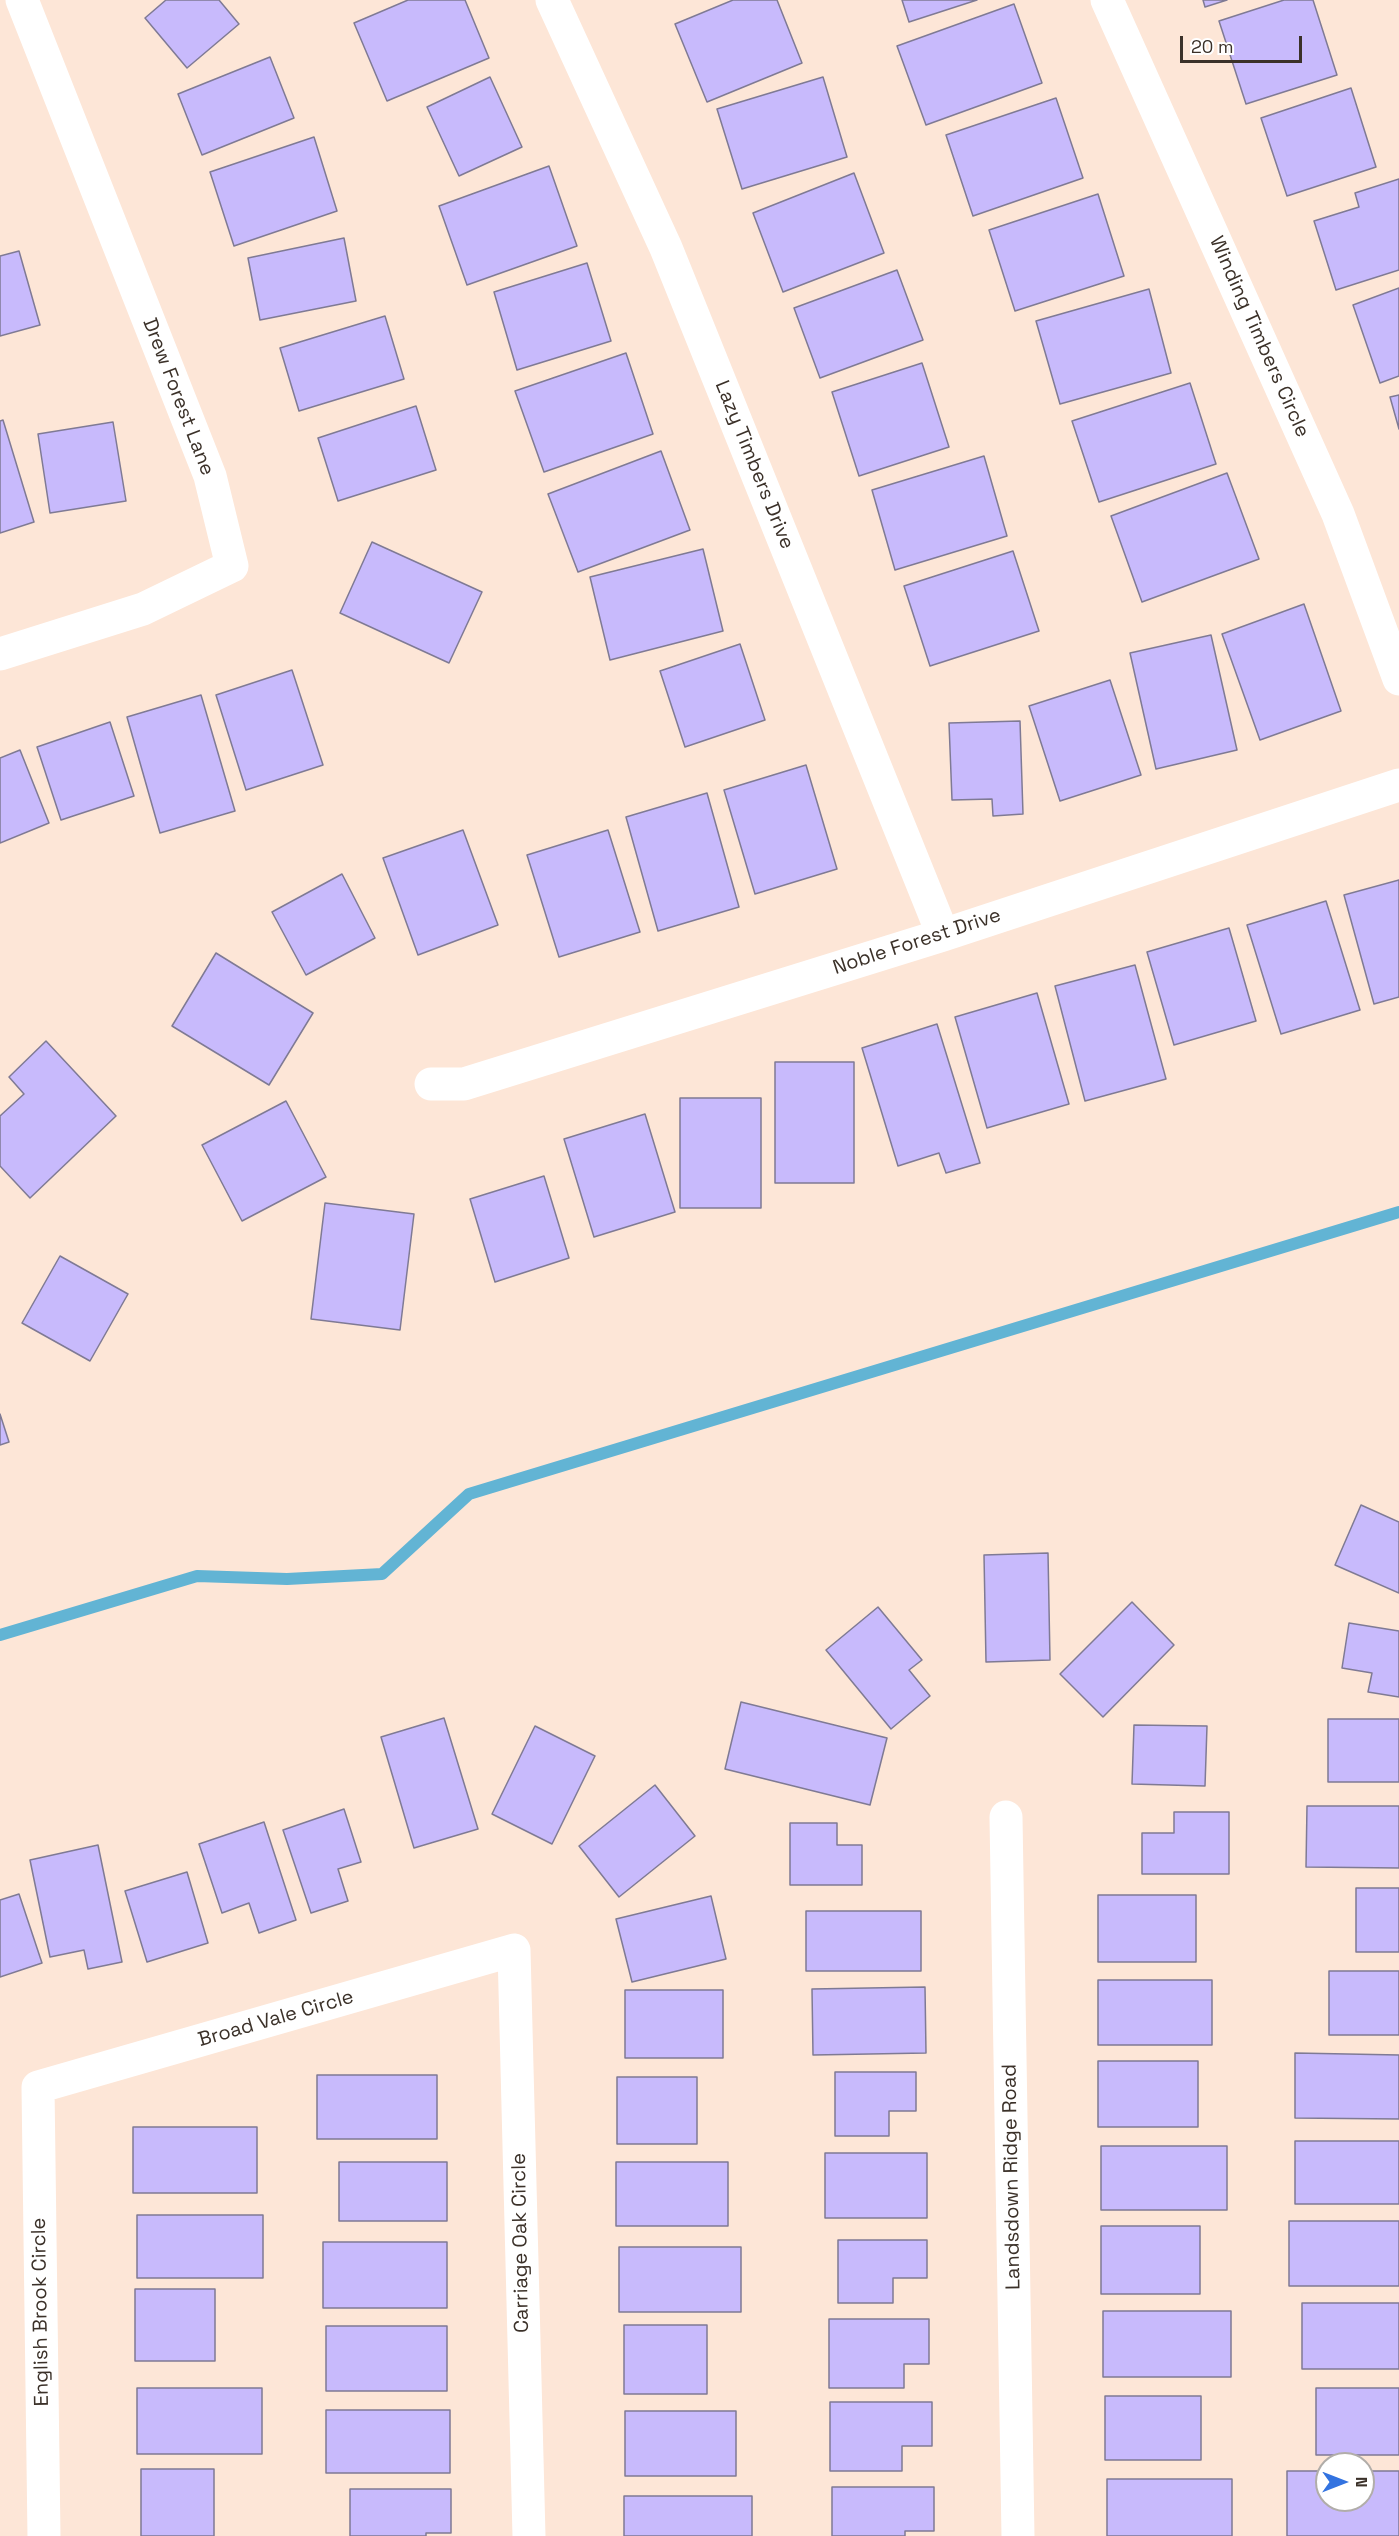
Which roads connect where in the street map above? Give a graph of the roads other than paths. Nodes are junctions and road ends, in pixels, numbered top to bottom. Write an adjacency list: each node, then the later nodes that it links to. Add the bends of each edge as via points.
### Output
1 (22, 0): 4 (street, Drew Forest Lane, via 210,476 232,566 143,609)
2 (552, 0): 7 (street, Lazy Timbers Drive, via 666,248)
3 (1107, 0): 5 (street, Winding Timbers Circle, via 1338,514)
4 (0, 654)
5 (1399, 679)
6 (1399, 785): 7 (street, Noble Forest Drive)
7 (943, 935): 8 (street, Noble Forest Drive, via 464,1084)
8 (431, 1084)
9 (1006, 1817): 14 (street, Landsdown Ridge Road)
10 (514, 1950): 11 (street, Broad Vale Circle); 13 (street, Carriage Oak Circle)
11 (38, 2087): 12 (street, English Brook Circle)
12 (44, 2536)
13 (529, 2536)
14 (1018, 2536)

